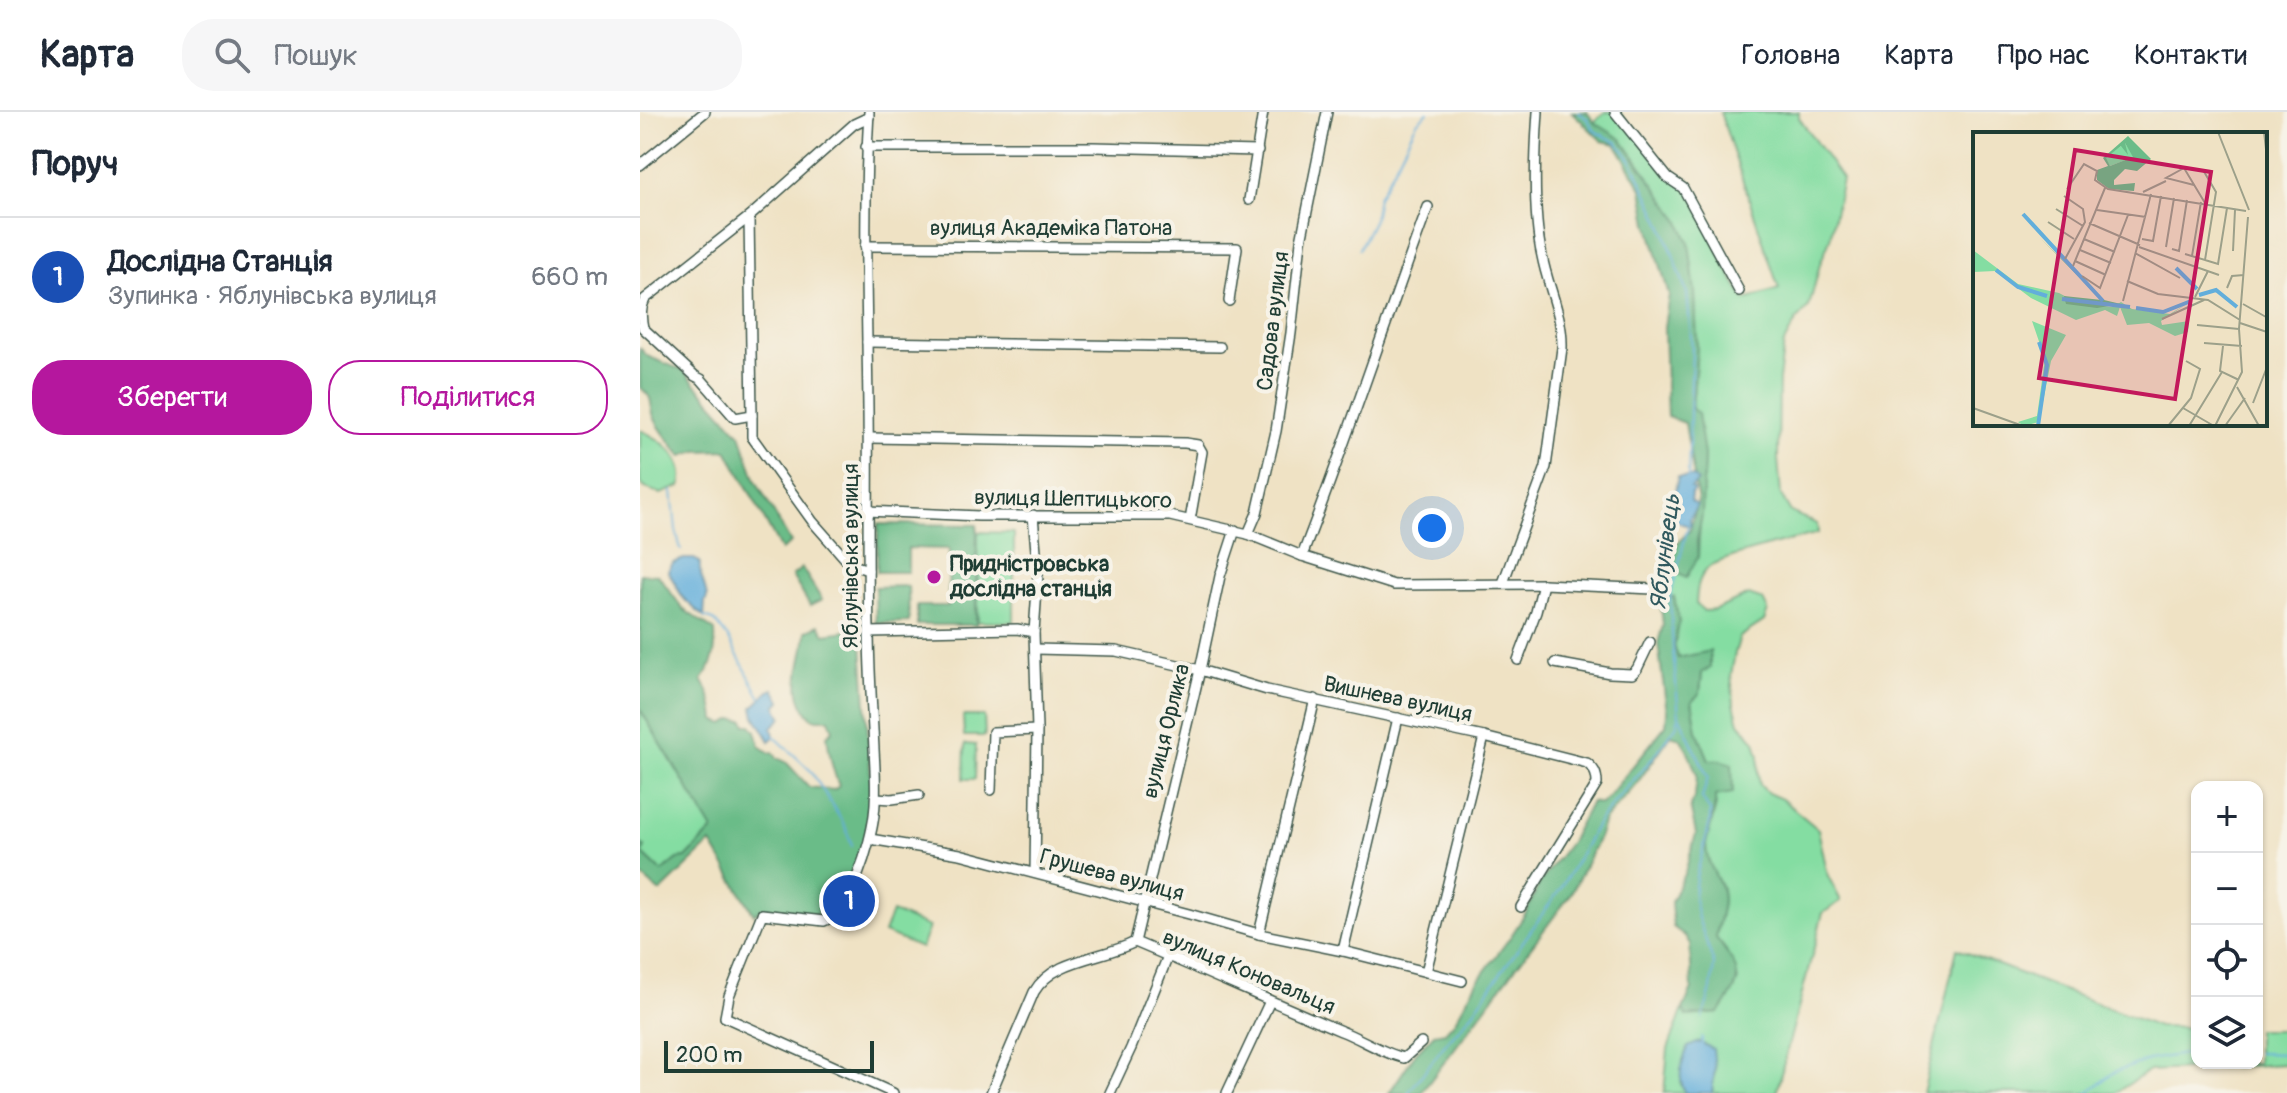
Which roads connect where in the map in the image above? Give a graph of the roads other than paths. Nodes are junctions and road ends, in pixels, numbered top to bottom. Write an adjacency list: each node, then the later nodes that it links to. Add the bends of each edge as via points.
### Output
1 (705, 112): 9 (street)
2 (1263, 112): 8 (street)
3 (1327, 112): 24 (street, Садова вулиця, via 1301,241 1276,431)
4 (1538, 112): 27 (street, via 1538,224 1562,348 1546,467)
5 (1615, 112): 14 (street, via 1668,178 1683,188)
6 (869, 115): 7 (street, Яблунівська вулиця); 12 (street)
7 (866, 147): 8 (street); 13 (street, Яблунівська вулиця)
8 (1258, 151): 10 (street)
9 (640, 165)
10 (1249, 200)
11 (1428, 207): 25 (street)
12 (749, 217): 18 (street); 18 (street, via 645,299 641,319 643,328 701,379 729,413 735,418)
13 (865, 246): 15 (street, вулиця Академіка Патона, via 1237,248); 16 (street, Яблунівська вулиця)
14 (1739, 291)
15 (1229, 301)
16 (867, 342): 17 (street); 19 (street, Яблунівська вулиця)
17 (1220, 347)
18 (752, 415): 26 (street, via 752,437 813,522 850,564)
19 (869, 438): 20 (street, Яблунівська вулиця); 22 (street, via 1198,445 1202,452)
20 (867, 511): 21 (street, вулиця Шептицького); 26 (street, Яблунівська вулиця)
21 (1033, 515): 22 (street, вулиця Шептицького); 31 (street, via 1038,575)
22 (1190, 520): 23 (street, вулиця Шептицького)
23 (1235, 530): 24 (street, вулиця Шептицького); 36 (street, вулиця Орлика)
24 (1248, 534): 25 (street, вулиця Шептицького)
25 (1302, 556): 27 (street, вулиця Шептицького, via 1394,585)
26 (868, 570): 30 (street, Яблунівська вулиця)
27 (1503, 583): 28 (street, вулиця Шептицького)
28 (1543, 584): 29 (street, вулиця Шептицького); 34 (street)
29 (1653, 589)
30 (869, 632): 31 (street); 43 (street, Яблунівська вулиця)
31 (1034, 632): 33 (street)
32 (1650, 642): 35 (street, via 1632,674)
33 (1035, 649): 36 (street, Вишнева вулиця, via 1116,651); 39 (street)
34 (1518, 660)
35 (1555, 663)
36 (1200, 670): 37 (street, Вишнева вулиця); 46 (street, вулиця Орлика)
37 (1315, 699): 38 (street, Вишнева вулиця); 48 (street)
38 (1398, 718): 40 (street, Вишнева вулиця); 50 (street)
39 (1037, 730): 41 (street, via 993,732); 45 (street)
40 (1484, 737): 47 (street, Вишнева вулиця, via 1587,763 1597,775 1597,784); 52 (street)
41 (991, 790)
42 (919, 795): 43 (street)
43 (876, 798): 44 (street, Яблунівська вулиця)
44 (870, 839): 45 (street, Грушева вулиця); 56 (street, Яблунівська вулиця, via 843,906 830,919 762,914 725,1017)
45 (1035, 873): 46 (street, Грушева вулиця)
46 (1143, 901): 48 (street, Грушева вулиця); 49 (street, вулиця Орлика)
47 (1521, 907)
48 (1259, 934): 50 (street, Грушева вулиця)
49 (1135, 942): 51 (street, вулиця Коновальця); 57 (street, вулиця Коновальця, via 1044,977)
50 (1343, 951): 52 (street, Грушева вулиця)
51 (1168, 956): 54 (street, вулиця Коновальця); 58 (street)
52 (1426, 972): 53 (street, Грушева вулиця)
53 (1462, 981)
54 (1270, 1001): 55 (street, вулиця Коновальця, via 1392,1055 1404,1058); 59 (street)
55 (1421, 1043)
56 (893, 1093)
57 (991, 1093)
58 (1110, 1093)
59 (1227, 1093)

